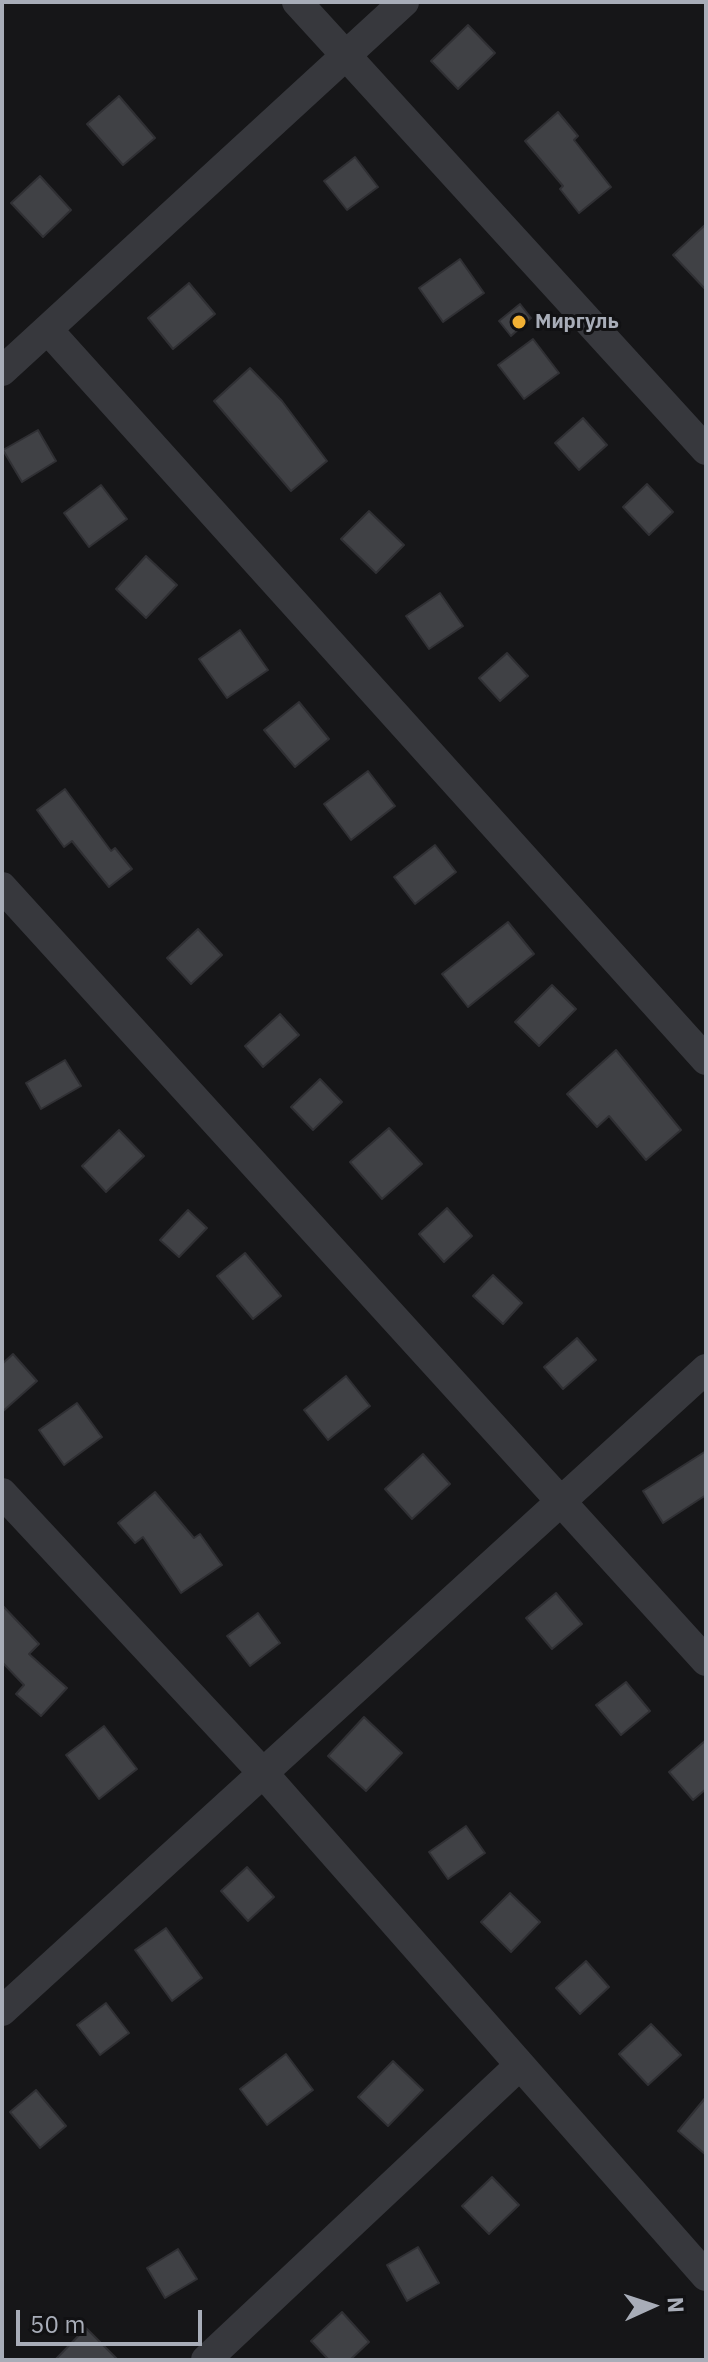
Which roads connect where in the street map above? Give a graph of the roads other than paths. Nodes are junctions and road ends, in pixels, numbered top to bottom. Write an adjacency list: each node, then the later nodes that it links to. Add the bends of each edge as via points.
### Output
1 (297, 2): 3 (street)
2 (404, 2): 3 (street)
3 (345, 56): 4 (street); 6 (street)
4 (48, 330): 5 (street); 8 (street)
5 (2, 371)
6 (706, 450)
7 (2, 887): 11 (street)
8 (706, 1060)
9 (706, 1369): 11 (street)
10 (2, 1493): 13 (street)
11 (561, 1502): 12 (street); 13 (street)
12 (706, 1661)
13 (263, 1773): 14 (street); 15 (street)
14 (2, 2011)
15 (520, 2065): 16 (street); 17 (street)
16 (706, 2276)
17 (206, 2360)

